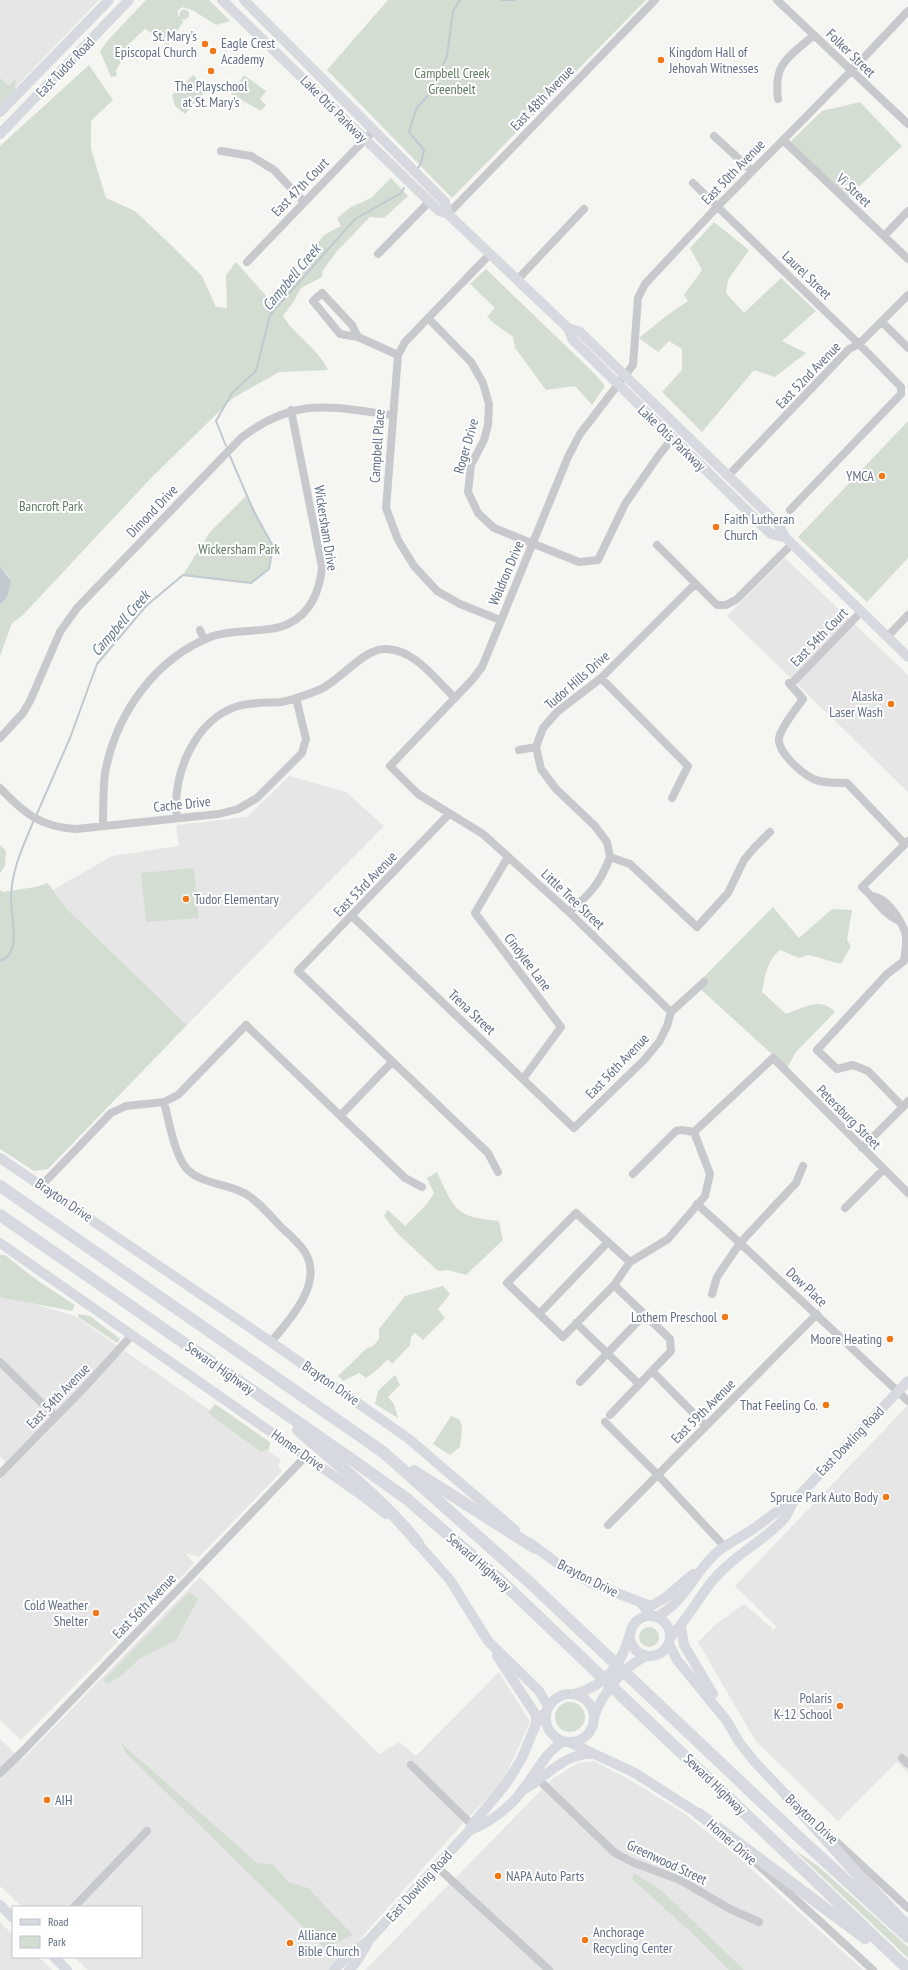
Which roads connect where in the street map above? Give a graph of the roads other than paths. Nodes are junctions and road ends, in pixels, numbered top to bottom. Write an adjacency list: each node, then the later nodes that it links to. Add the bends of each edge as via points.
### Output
1 (108, 0): 11 (main road, East Tudor Road)
2 (129, 0): 14 (main road, East Tudor Road)
3 (222, 0): 16 (main road, Lake Otis Parkway)
4 (244, 0): 13 (main road, Lake Otis Parkway)
5 (655, 0): 26 (street, East 48th Avenue)
6 (778, 0): 8 (street, Folker Street)
7 (908, 11): 9 (street, East 50th Avenue)
8 (814, 35): 9 (street, Folker Street); 10 (street, via 785,60 780,68 776,84)
9 (851, 71): 12 (street, Folker Street); 17 (street, East 50th Avenue)
10 (778, 100)
11 (0, 112)
12 (908, 124)
13 (373, 131): 16 (street, East 47th Court); 26 (main road, Lake Otis Parkway, via 445,202)
14 (0, 134)
15 (714, 136): 19 (street)
16 (364, 139): 21 (street, East 47th Court); 22 (main road, Lake Otis Parkway)
17 (783, 140): 19 (street, East 50th Avenue); 27 (street, Vi Street)
18 (221, 151): 21 (street, via 251,156 274,170)
19 (752, 171): 23 (street, East 50th Avenue)
20 (693, 183): 23 (street, Laurel Street)
21 (304, 202): 31 (street, East 47th Court)
22 (429, 202): 26 (main road, Lake Otis Parkway); 28 (street)
23 (717, 207): 38 (street, Laurel Street); 41 (street, East 50th Avenue, via 645,284 638,298 633,365)
24 (584, 209): 32 (street)
25 (908, 211): 27 (street)
26 (448, 214): 29 (main road, Lake Otis Parkway)
27 (884, 236): 30 (street, Vi Street)
28 (378, 254)
29 (490, 254): 32 (main road, Lake Otis Parkway); 34 (street, Campbell Place)
30 (908, 258)
31 (247, 262)
32 (518, 279): 36 (main road, Lake Otis Parkway)
33 (908, 295): 35 (street, East 52nd Avenue)
34 (428, 318): 40 (street, Campbell Place, via 406,342); 49 (street, Roger Drive, via 471,362 483,383 489,404 488,425 472,465 468,492 478,513 494,528)
35 (882, 322): 38 (street, East 52nd Avenue); 39 (street)
36 (568, 328): 41 (main road, Lake Otis Parkway, via 580,332); 42 (main road, Lake Otis Parkway, via 572,340)
37 (358, 336): 37 (street, via 322,293 313,301 340,334); 40 (street)
38 (859, 344): 46 (street, East 52nd Avenue, via 849,349); 47 (street, Laurel Street, via 901,387 901,394)
39 (908, 348)
40 (398, 356): 44 (street, Campbell Place)
41 (626, 376): 42 (street, Waldron Drive); 46 (main road, Lake Otis Parkway)
42 (618, 385): 45 (main road, Lake Otis Parkway); 49 (street, Waldron Drive, via 580,434)
43 (291, 410): 44 (street, Dimond Drive, via 311,406 332,407); 57 (street, Wickersham Drive, via 322,568 319,587 304,612 288,624 268,629 231,632); 62 (street, Dimond Drive, via 272,417 240,438 77,608 60,632 30,702)
44 (392, 415): 54 (street, Campbell Place, via 386,508 398,540 414,566 437,591 460,604)
45 (672, 439): 48 (main road, Lake Otis Parkway, via 771,534); 49 (street, Roger Drive, via 625,504 598,560 579,562)
46 (728, 476): 48 (main road, Lake Otis Parkway, via 779,525)
47 (790, 510)
48 (789, 541): 51 (street, via 738,598 726,605 717,605); 52 (main road, Lake Otis Parkway)
49 (533, 543): 54 (street, Waldron Drive)
50 (657, 545): 51 (street)
51 (695, 584): 59 (street, Tudor Hills Drive)
52 (861, 612): 56 (main road, Lake Otis Parkway); 72 (street, East 54th Court, via 792,681 803,699 779,738 782,753 807,776 819,781 847,783)
53 (908, 615): 56 (street)
54 (500, 620): 61 (street, Waldron Drive, via 482,667)
55 (200, 630): 57 (street)
56 (887, 637): 58 (main road, Lake Otis Parkway)
57 (204, 640): 70 (street, Wickersham Drive, via 166,663 139,694 124,718 112,746 105,774)
58 (908, 657)
59 (601, 678): 63 (street, Tudor Hills Drive, via 557,712 543,728); 67 (street, via 688,766)
60 (296, 698): 61 (street, via 331,684 380,645 410,656); 69 (street, via 282,702 241,705 214,720 193,745 182,768 176,802); 69 (street, Cache Drive, via 305,731 305,746 296,760 265,792 238,810)
61 (454, 698): 65 (street, Waldron Drive)
62 (0, 738)
63 (536, 747): 64 (street); 74 (street, via 541,769 556,789 595,826 607,842)
64 (519, 750)
65 (390, 766): 68 (street, Little Tree Street, via 418,794)
66 (0, 788): 70 (street, Cache Drive, via 30,816 43,823 76,829)
67 (672, 798)
68 (450, 814): 73 (street, Little Tree Street, via 483,834); 76 (street, East 53rd Avenue)
69 (177, 818): 70 (street, Cache Drive)
70 (103, 825)
71 (770, 832): 74 (street, via 744,860 728,893 697,927 630,864)
72 (907, 842): 77 (street, via 862,887 872,896 874,902 899,921)
73 (508, 857): 75 (street, Little Tree Street); 82 (street, Cindylee Lane, via 475,913 561,1027)
74 (610, 858): 75 (street, via 603,877 589,895)
75 (569, 912): 80 (street, Little Tree Street)
76 (352, 916): 81 (street, East 53rd Avenue, via 298,971); 82 (street, Trena Street)
77 (907, 933): 78 (street)
78 (906, 962): 84 (street, via 886,974 817,1050 837,1069 853,1065 868,1071)
79 (704, 982): 80 (street)
80 (671, 1012): 86 (street, East 56th Avenue, via 668,1026 659,1042 644,1060)
81 (392, 1062): 85 (street); 92 (street, via 488,1153)
82 (523, 1079): 86 (street, Trena Street)
83 (164, 1102): 85 (street, via 185,1088 246,1025); 94 (street, via 126,1106 112,1113); 112 (street, via 178,1152 187,1169 202,1179 232,1188 251,1198 305,1252 311,1271 308,1290)
84 (906, 1104): 88 (street)
85 (340, 1115): 96 (street, via 405,1178)
86 (574, 1128)
87 (694, 1132): 88 (street, Petersburg Street, via 773,1058); 93 (street, via 676,1131); 98 (street, via 710,1174 705,1196)
88 (862, 1148): 91 (street, Petersburg Street)
89 (0, 1158): 94 (main road, Brayton Drive)
90 (803, 1166): 102 (street, via 796,1183)
91 (884, 1169): 97 (street, Petersburg Street); 99 (street)
92 (498, 1172)
93 (633, 1174)
94 (42, 1185): 112 (main road, Brayton Drive)
95 (0, 1186): 124 (highway, Seward Highway)
96 (422, 1187)
97 (908, 1193)
98 (697, 1204): 102 (street, Dow Place); 104 (street, via 668,1239)
99 (845, 1208)
100 (0, 1215): 119 (highway, Seward Highway)
101 (608, 1242): 104 (street); 107 (street); 107 (street, via 576,1213 507,1283)
102 (740, 1243): 106 (street, via 717,1277); 108 (street, Dow Place)
103 (2, 1246): 111 (main road, Homer Drive)
104 (630, 1262): 105 (street)
105 (614, 1285): 109 (street); 110 (street)
106 (712, 1294)
107 (539, 1314): 110 (street, via 563,1337)
108 (817, 1314): 120 (street, Dow Place); 123 (street, East 59th Avenue)
109 (644, 1315): 113 (street); 115 (street, via 670,1339 671,1351)
110 (576, 1323): 113 (street)
111 (132, 1335): 122 (street, East 54th Avenue); 125 (main road, Homer Drive)
112 (271, 1342): 132 (main road, Brayton Drive, via 409,1439)
113 (608, 1354): 117 (street); 118 (street)
114 (0, 1362): 122 (street)
115 (652, 1371): 118 (street); 123 (street)
116 (908, 1381): 120 (main road, East Dowling Road)
117 (580, 1382)
118 (639, 1384): 127 (street, via 608,1419)
119 (253, 1391): 130 (highway, via 368,1491 405,1526); 164 (highway, Seward Highway, via 407,1499 497,1577)
120 (898, 1391): 121 (street, Dow Place); 128 (main road, East Dowling Road)
121 (908, 1401)
122 (56, 1417): 126 (street, East 54th Avenue)
123 (706, 1426): 127 (street, East 59th Avenue)
124 (383, 1452): 132 (highway); 161 (highway, Seward Highway, via 527,1580 654,1702)
125 (306, 1456): 130 (main road, Homer Drive, via 364,1497); 149 (street, East 56th Avenue)
126 (0, 1474)
127 (658, 1475): 129 (street, East 59th Avenue); 131 (street)
128 (793, 1502): 131 (main road, East Dowling Road, via 779,1508 766,1520); 136 (main road, East Dowling Road, via 786,1518 746,1548 714,1578)
129 (608, 1525)
130 (418, 1543): 138 (main road, Homer Drive, via 450,1580)
131 (724, 1546): 133 (main road, East Dowling Road)
132 (535, 1548): 134 (main road, Brayton Drive, via 589,1582)
133 (703, 1567): 134 (main road, via 665,1598 650,1606); 135 (main road, East Dowling Road, via 677,1603)
134 (640, 1602): 135 (main road, Brayton Drive)
135 (654, 1617): 137 (main road, via 640,1619); 139 (main road, via 664,1621 668,1626)
136 (681, 1626): 139 (main road, East Dowling Road); 144 (main road, via 684,1645)
137 (632, 1629): 140 (main road, via 633,1646); 141 (main road, via 620,1660 610,1674 588,1691)
138 (488, 1641): 142 (main road, Homer Drive, via 539,1691); 145 (main road, via 536,1715)
139 (670, 1641): 140 (main road, via 662,1652); 144 (main road, Brayton Drive, via 686,1671)
140 (646, 1656): 143 (main road, via 636,1661 609,1687)
141 (574, 1694): 142 (main road, via 555,1698); 143 (main road, via 586,1699)
142 (547, 1708): 145 (main road, East Dowling Road); 146 (main road, via 546,1726 556,1738)
143 (594, 1717): 146 (main road, via 590,1731 585,1737)
144 (728, 1721): 152 (main road, Brayton Drive, via 754,1761)
145 (536, 1724): 154 (main road, East Dowling Road, via 522,1758 506,1784)
146 (567, 1742): 147 (main road, Homer Drive); 151 (main road, East Dowling Road, via 551,1749)
147 (593, 1754): 150 (main road, via 567,1759); 153 (main road, Homer Drive, via 635,1773)
148 (411, 1765): 154 (street)
149 (0, 1773)
150 (540, 1780): 151 (main road); 159 (street, Greenwood Street, via 615,1852 632,1862 680,1880 730,1909)
151 (523, 1790): 154 (main road, East Dowling Road, via 500,1813 480,1827)
152 (787, 1796): 158 (street, Brayton Drive); 160 (highway)
153 (699, 1814): 164 (highway); 169 (street, Homer Drive, via 731,1840)
154 (470, 1828): 156 (main road, East Dowling Road)
155 (147, 1831): 157 (street)
156 (436, 1866): 162 (main road, East Dowling Road); 168 (street)
157 (75, 1906)
158 (908, 1908)
159 (759, 1922)
160 (908, 1927)
161 (908, 1937)
162 (369, 1940): 166 (main road, East Dowling Road); 167 (main road, East Dowling Road)
163 (55, 1958): 165 (main road)
164 (907, 1968)
165 (67, 1970)
166 (334, 1970)
167 (349, 1970)
168 (549, 1970)
169 (872, 1970)

